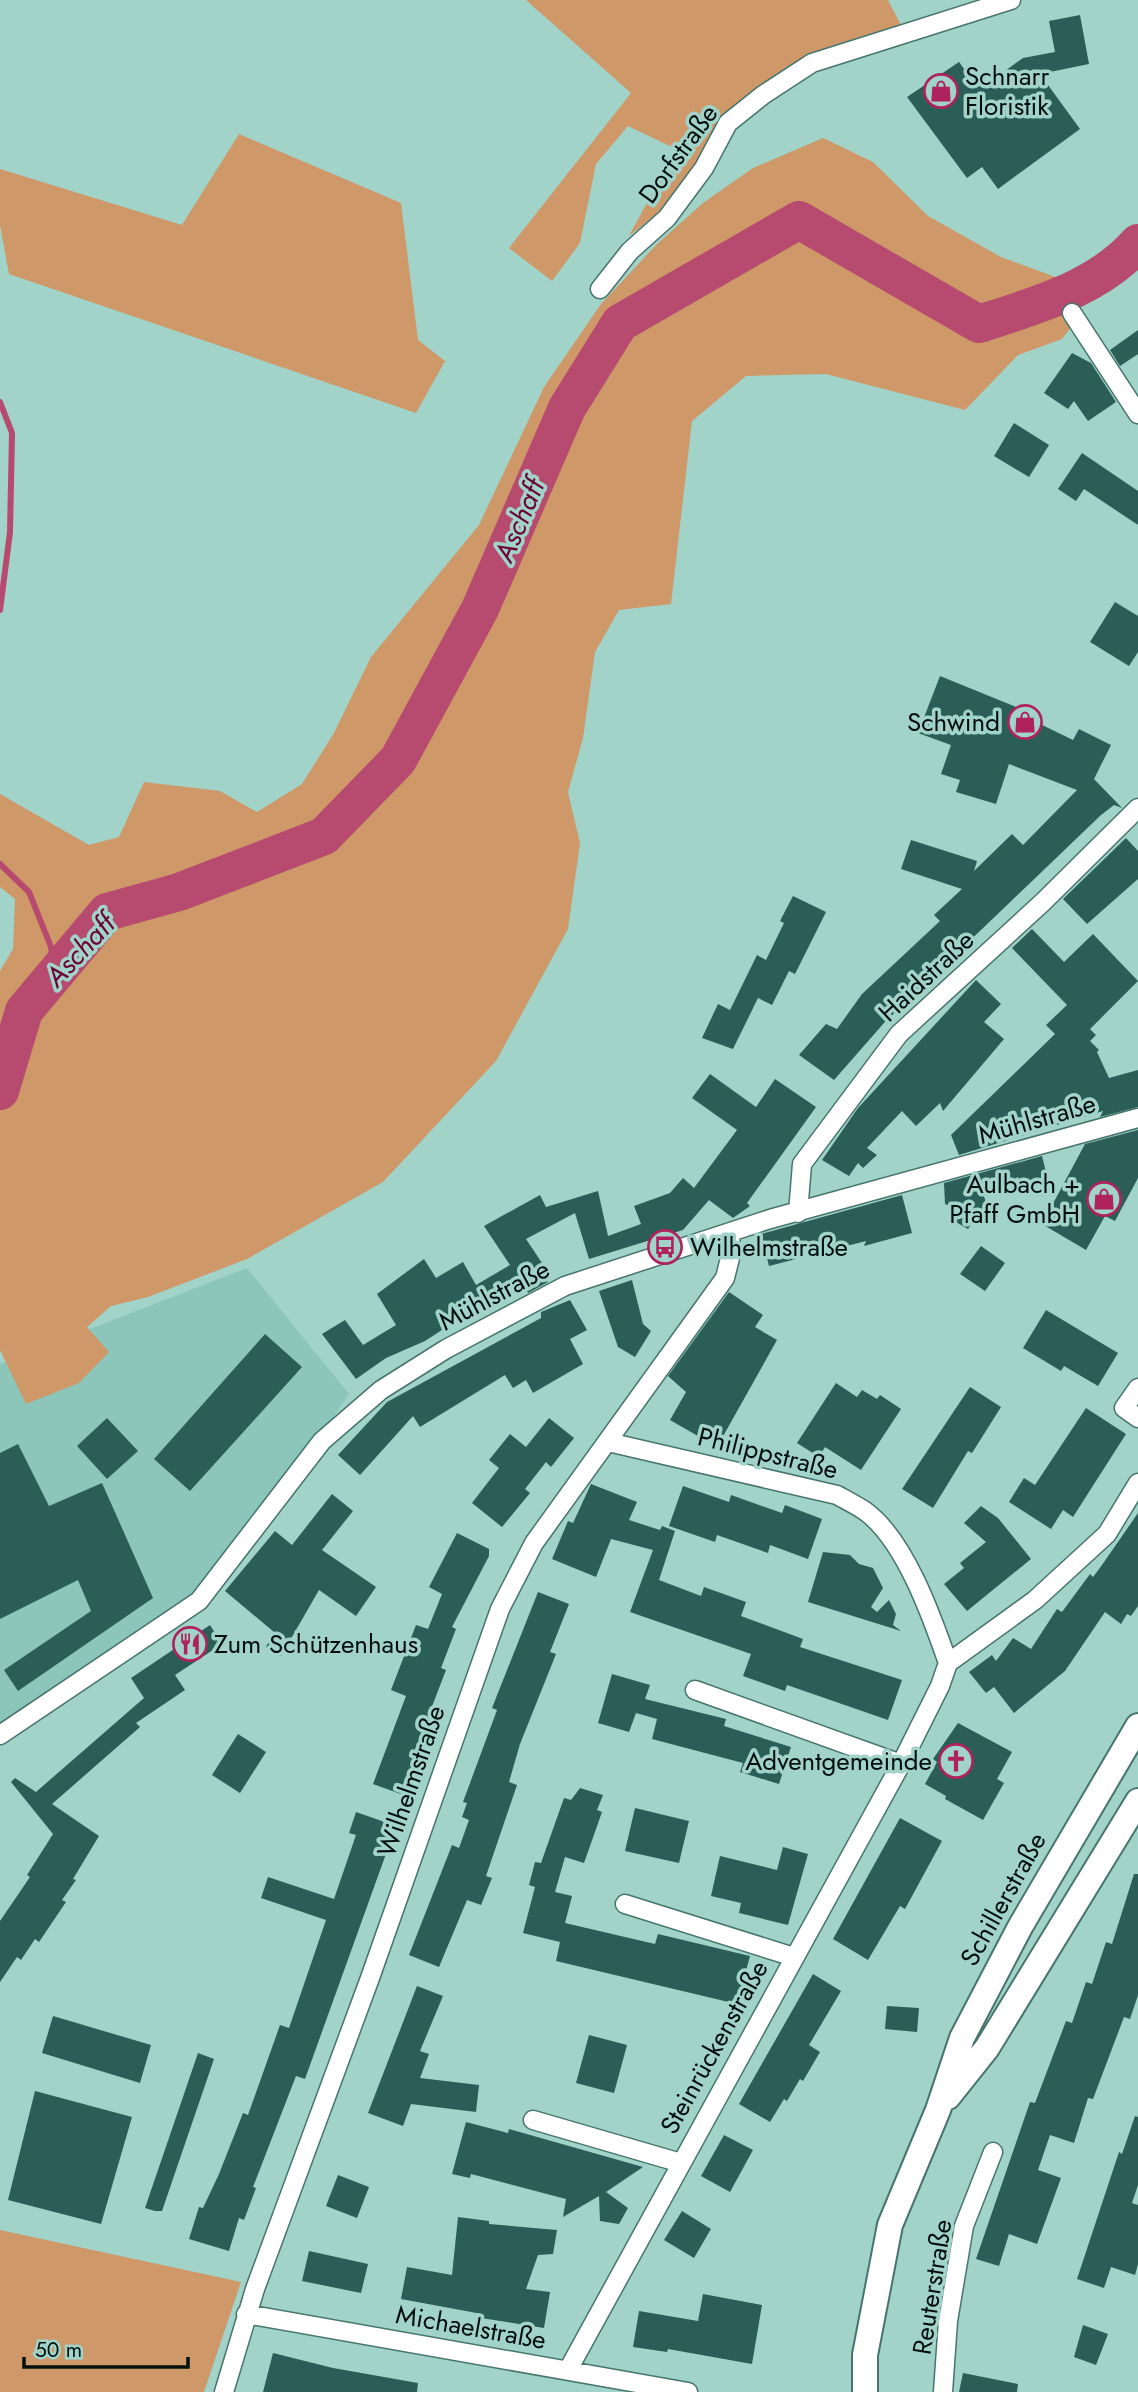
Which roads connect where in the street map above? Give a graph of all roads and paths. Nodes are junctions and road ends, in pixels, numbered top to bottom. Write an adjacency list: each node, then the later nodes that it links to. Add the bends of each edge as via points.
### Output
1 (1011, 0): 2 (street, Dorfstraße, via 812,63 763,95 728,123 704,168 667,218 630,250)
2 (600, 289)
3 (1072, 313): 4 (street)
4 (1138, 414)
5 (1138, 808): 7 (street, Haidstraße, via 900,1034 802,1164)
6 (1138, 1118): 7 (street, Mühlstraße)
7 (798, 1213): 8 (street, Mühlstraße)
8 (730, 1233): 11 (street, Wilhelmstraße, via 725,1278); 16 (street, Mühlstraße, via 565,1286 446,1349 382,1390 322,1441 199,1601)
9 (1138, 1388): 10 (street, via 1125,1408)
10 (1138, 1418)
11 (608, 1442): 13 (street, Philippstraße, via 836,1495 867,1512 897,1548 928,1605); 26 (street, Wilhelmstraße, via 534,1543 500,1609)
12 (1138, 1483): 13 (street, via 1107,1534 1035,1600)
13 (948, 1662): 17 (street, Steinrückenstraße)
14 (695, 1690): 17 (street)
15 (1138, 1726): 18 (main road, Schillerstraße)
16 (0, 1735)
17 (901, 1764): 21 (street, Steinrückenstraße)
18 (1098, 1792): 19 (main road); 22 (main road, Schillerstraße, via 962,2038)
19 (1136, 1810): 22 (main road, Schillerstraße, via 987,2048)
20 (625, 1905): 21 (street, Steinrückenstraße)
21 (794, 1956): 25 (street, Steinrückenstraße)
22 (938, 2110): 30 (main road, Schillerstraße, via 890,2225 865,2355)
23 (533, 2120): 25 (street, Steinrückenstraße)
24 (993, 2152): 31 (street, Reuterstraße, via 964,2227 948,2321)
25 (681, 2163): 27 (street, Steinrückenstraße)
26 (246, 2314): 27 (street, Michaelstraße); 28 (street, Wilhelmstraße)
27 (568, 2370): 29 (street, Michaelstraße)
28 (224, 2392)
29 (688, 2392)
30 (865, 2392)
31 (943, 2392)

